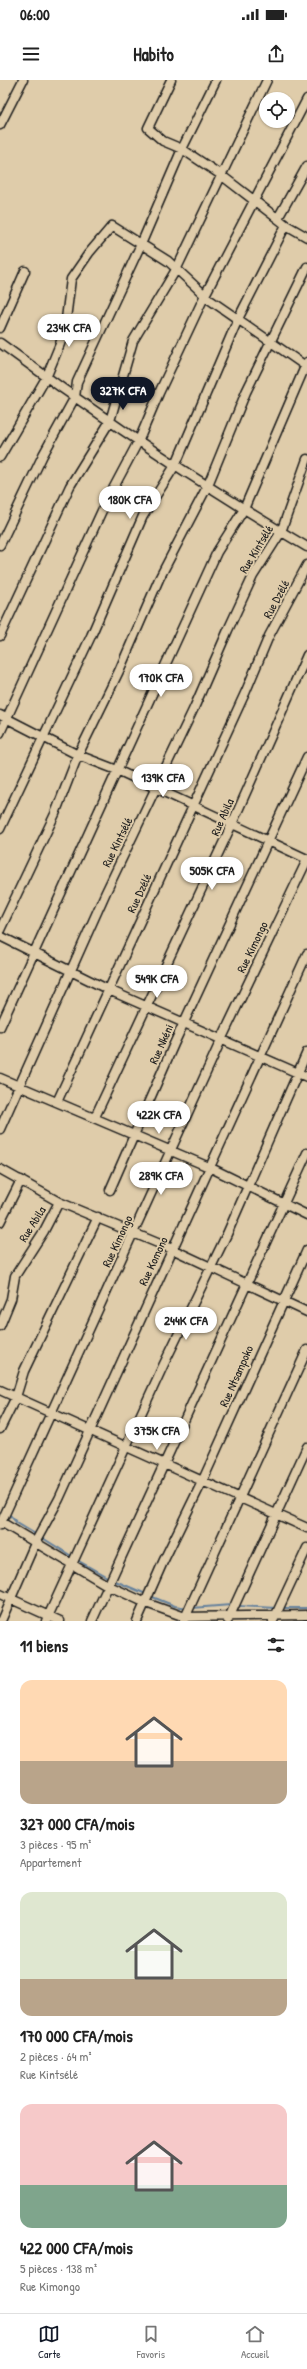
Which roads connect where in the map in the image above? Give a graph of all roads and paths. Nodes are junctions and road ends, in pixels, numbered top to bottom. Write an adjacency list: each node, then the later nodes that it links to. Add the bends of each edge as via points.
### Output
1 (23, 80): 6 (street)
2 (171, 80): 7 (street, via 148,128 163,140)
3 (216, 80): 7 (street)
4 (267, 80): 9 (street)
5 (307, 99): 10 (street)
6 (0, 125)
7 (182, 149): 9 (street); 14 (street)
8 (307, 166): 11 (street)
9 (221, 175): 10 (street); 16 (street)
10 (254, 200): 11 (street); 18 (street)
11 (278, 218): 12 (street)
12 (286, 224): 13 (street); 19 (street)
13 (307, 237)
14 (142, 242): 16 (street); 24 (street, via 112,226 89,253 71,279 66,327); 25 (street, via 77,382)
15 (307, 267): 21 (street)
16 (177, 268): 18 (street); 26 (street, via 133,341)
17 (25, 271): 20 (street)
18 (205, 295): 19 (street); 27 (street)
19 (238, 319): 21 (street); 30 (street)
20 (0, 328)
21 (271, 341): 23 (street); 31 (street, via 246,392)
22 (0, 343): 24 (street)
23 (306, 365): 32 (street)
24 (46, 378): 25 (street); 28 (street)
25 (75, 397): 26 (street); 34 (street, via 43,455)
26 (110, 421): 27 (street); 37 (street, via 70,486)
27 (139, 440): 30 (street); 39 (street, via 105,504)
28 (0, 457)
29 (307, 459): 33 (street, Rue Kintsélé)
30 (176, 464): 31 (street); 41 (street, via 143,516)
31 (208, 485): 32 (street); 42 (street, via 159,579 119,671)
32 (244, 509): 33 (street); 44 (street, via 217,552)
33 (281, 532): 35 (street); 45 (street, Rue Kintsélé, via 253,576)
34 (0, 545)
35 (307, 547)
36 (307, 565): 46 (street, Rue Dzélé, via 269,636)
37 (0, 636)
38 (307, 655): 47 (street, Rue Abila)
39 (4, 717): 40 (street); 41 (street)
40 (0, 733)
41 (44, 736): 42 (street); 48 (street)
42 (78, 755): 44 (street); 51 (street, via 55,814)
43 (307, 757): 49 (street, Rue Nkéni)
44 (116, 770): 45 (street); 53 (street)
45 (157, 788): 46 (street); 55 (street, Rue Kintsélé, via 106,892)
46 (193, 805): 47 (street); 56 (street, Rue Dzélé)
47 (232, 824): 49 (street); 57 (street, Rue Abila)
48 (0, 829)
49 (268, 841): 50 (street); 58 (street, Rue Nkéni)
50 (307, 860): 60 (street, Rue Kimongo)
51 (0, 930)
52 (0, 936): 53 (street)
53 (35, 952): 55 (street); 59 (street)
54 (307, 954): 62 (street, Rue Komono)
55 (72, 971): 56 (street); 66 (street, Rue Kintsélé)
56 (109, 990): 57 (street); 67 (street, Rue Dzélé)
57 (147, 1005): 58 (street); 68 (street, Rue Abila)
58 (185, 1022): 60 (street); 70 (street, Rue Nkéni)
59 (0, 1027)
60 (221, 1040): 62 (street); 71 (street, Rue Kimongo)
61 (307, 1052): 63 (street)
62 (259, 1058): 63 (street); 73 (street, Rue Komono)
63 (297, 1073): 64 (street); 76 (street)
64 (307, 1077)
65 (0, 1078): 66 (street)
66 (20, 1086): 67 (street); 69 (street, Rue Kintsélé)
67 (57, 1102): 68 (street)
68 (95, 1117): 70 (street)
69 (0, 1129)
70 (134, 1135): 71 (street); 77 (street, Rue Nkéni)
71 (171, 1151): 73 (street); 83 (street, Rue Kimongo)
72 (307, 1153): 79 (street)
73 (209, 1167): 76 (street); 84 (street, Rue Komono)
74 (0, 1170): 75 (street)
75 (21, 1180): 78 (street); 82 (street)
76 (247, 1186): 79 (street); 86 (street)
77 (110, 1190)
78 (59, 1202): 81 (street); 90 (street, Rue Abila, via 15,1276 11,1299)
79 (283, 1204): 80 (street); 87 (street)
80 (307, 1215)
81 (98, 1217): 83 (street); 93 (street, via 24,1371)
82 (0, 1222)
83 (134, 1233): 84 (street); 94 (street, Rue Kimongo)
84 (172, 1249): 86 (street); 96 (street, Rue Komono)
85 (307, 1250): 88 (street, Rue Ntsampoko)
86 (210, 1267): 87 (street); 98 (street)
87 (248, 1284): 88 (street); 99 (street)
88 (284, 1301): 89 (street); 100 (street, Rue Ntsampoko)
89 (307, 1312)
90 (0, 1326)
91 (307, 1350): 101 (street)
92 (0, 1390): 93 (street)
93 (16, 1397): 94 (street); 95 (street)
94 (51, 1414): 96 (street); 103 (street, Rue Kimongo)
95 (0, 1428)
96 (88, 1431): 98 (street); 105 (street, Rue Komono)
97 (307, 1447): 102 (street)
98 (126, 1448): 99 (street); 107 (street)
99 (164, 1465): 100 (street); 108 (street)
100 (202, 1482): 101 (street); 111 (street, Rue Ntsampoko, via 162,1562)
101 (241, 1498): 102 (street); 115 (street)
102 (277, 1515): 104 (street); 116 (street)
103 (1, 1523): 105 (street)
104 (307, 1528)
105 (36, 1541): 107 (street); 110 (street, Rue Komono)
106 (307, 1548): 114 (street)
107 (71, 1564): 108 (street); 113 (street)
108 (107, 1585): 111 (street); 119 (street)
109 (0, 1594): 110 (street)
110 (11, 1599): 113 (street); 117 (street, Rue Komono)
111 (146, 1603): 115 (street); 120 (street, Rue Ntsampoko)
112 (307, 1615): 114 (street)
113 (47, 1618): 118 (street)
114 (275, 1618): 116 (street)
115 (185, 1619): 116 (street)
116 (229, 1619)
117 (0, 1621)
118 (60, 1621)
119 (92, 1621)
120 (137, 1621)

